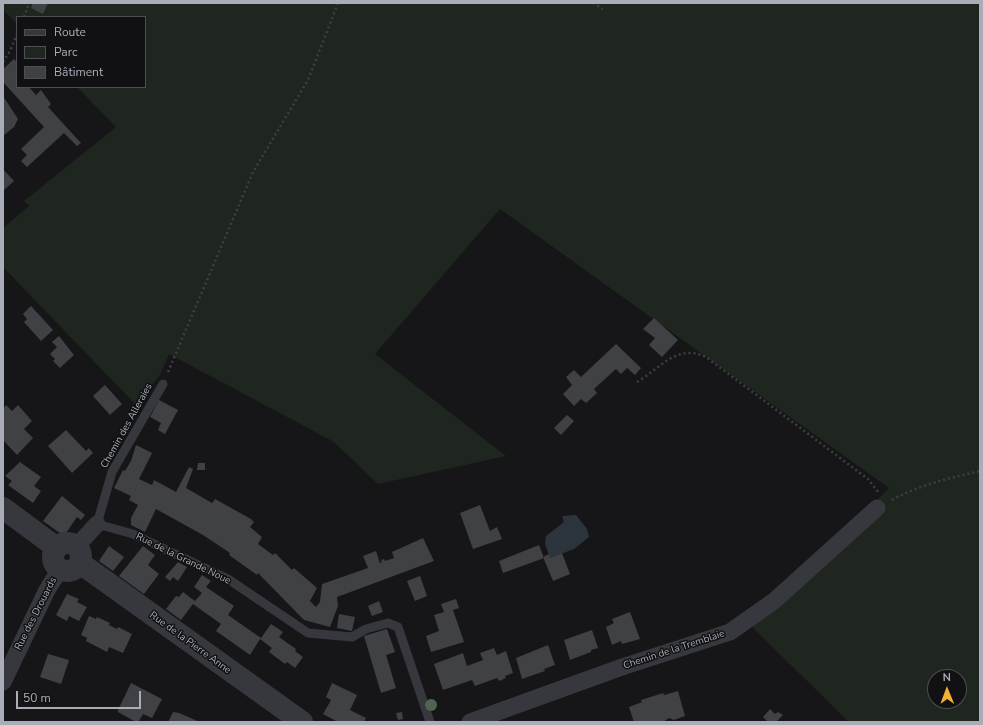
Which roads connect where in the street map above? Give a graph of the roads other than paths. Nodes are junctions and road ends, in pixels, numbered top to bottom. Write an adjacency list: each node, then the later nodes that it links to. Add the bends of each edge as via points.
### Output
1 (163, 384): 4 (lane, Chemin des Alleraies, via 112,472)
2 (3, 508): 5 (street, Rue de la Pierre Anne)
3 (877, 508): 9 (street, Chemin de la Tremblaie, via 774,601 730,632 622,667)
4 (97, 524): 5 (street); 8 (lane, Rue de la Grande Noue, via 133,534 228,579 308,633 352,637 366,629 388,624 398,627)
5 (68, 557): 6 (street, Rue des Drouards, via 47,590); 7 (street, Rue de la Pierre Anne)
6 (3, 682)
7 (302, 722)
8 (430, 722)
9 (470, 722)

